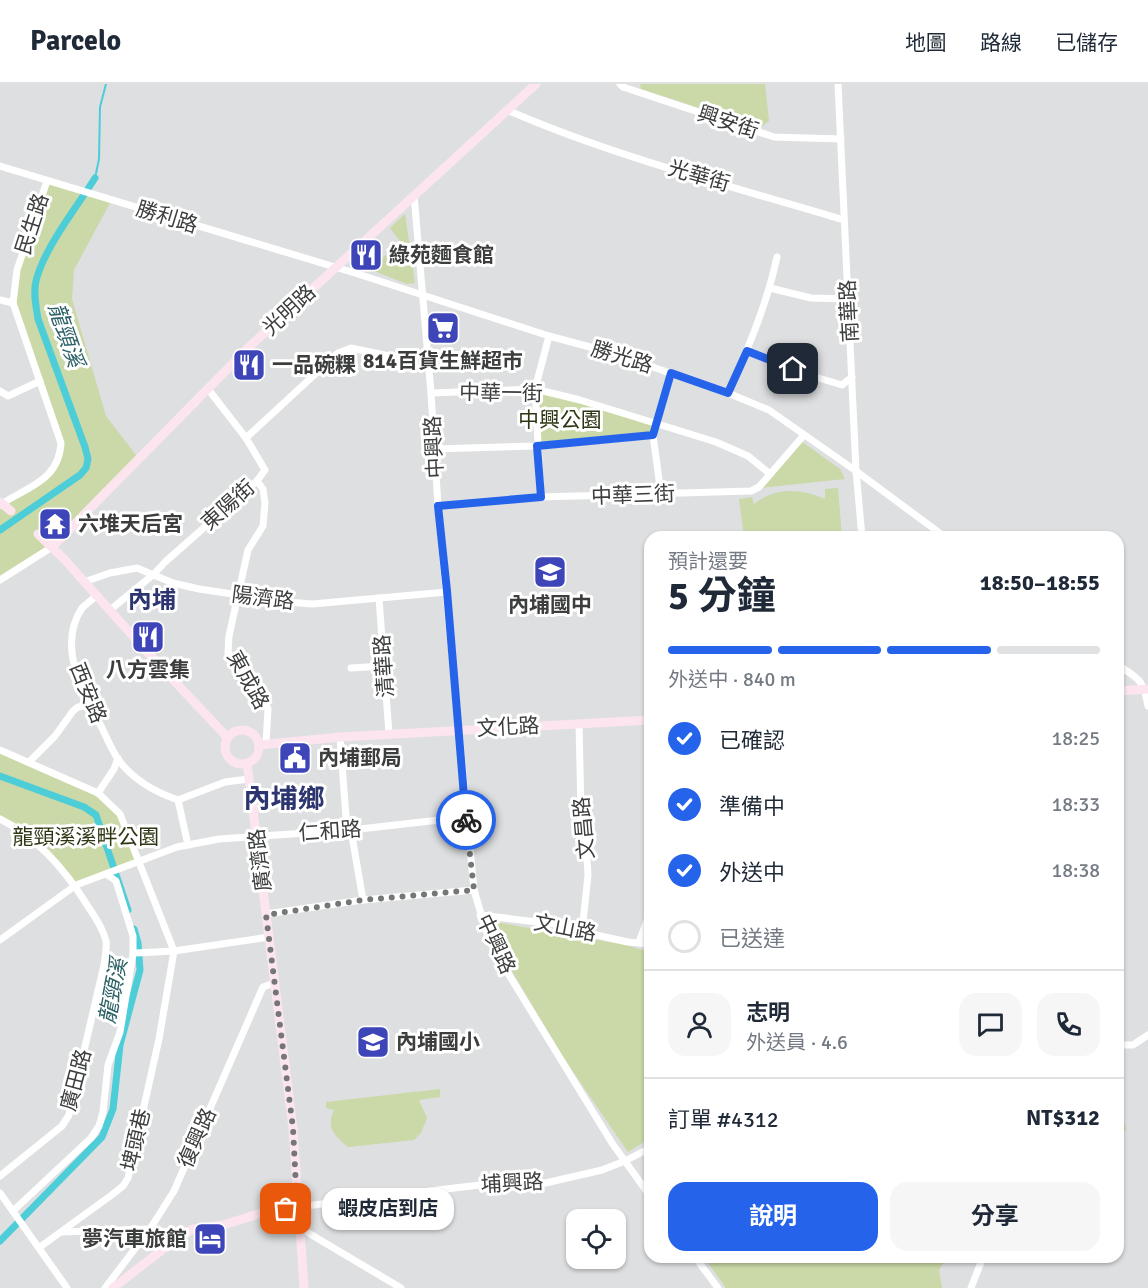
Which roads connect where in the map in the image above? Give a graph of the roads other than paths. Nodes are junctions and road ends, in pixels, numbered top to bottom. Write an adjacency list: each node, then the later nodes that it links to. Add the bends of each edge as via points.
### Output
1 (536, 84): 4 (main road, 光明路)
2 (620, 84): 5 (street, 興安街, via 774,137)
3 (838, 84): 5 (street, 南華路)
4 (507, 110): 8 (main road, 光明路); 9 (street, 光華街, via 555,131)
5 (841, 139): 9 (street, 南華路)
6 (0, 166): 7 (street, 勝利路)
7 (47, 181): 11 (street, 勝利路); 16 (street, 民生路, via 17,270)
8 (414, 195): 11 (main road, 光明路); 13 (street, 中興路)
9 (844, 220): 14 (street, 南華路)
10 (777, 257): 12 (street)
11 (334, 268): 13 (street, 勝光路); 23 (main road, 光明路)
12 (770, 288): 14 (street, via 811,298); 18 (street)
13 (423, 295): 17 (street, 勝光路); 26 (street, 中興路)
14 (848, 299): 21 (street, 南華路)
15 (0, 300): 16 (street)
16 (13, 303): 22 (street, 民生路)
17 (549, 336): 20 (street, 勝光路); 24 (street)
18 (747, 351): 21 (street, via 842,385); 27 (street)
19 (389, 356): 31 (street, via 351,348 338,353)
20 (671, 373): 27 (street, 勝光路); 28 (street)
21 (852, 377): 34 (street, 南華路)
22 (40, 381): 25 (street, via 8,396); 39 (street, via 61,443 61,455 56,467 45,477)
23 (208, 389): 31 (street); 45 (main road, 光明路)
24 (535, 389): 26 (street, 中華一街); 28 (street, 中華一街); 32 (street)
25 (0, 391)
26 (431, 393): 33 (street, 中興路)
27 (728, 393): 30 (street, 勝光路, via 769,410)
28 (656, 423): 29 (street); 35 (street, 中華一街, via 716,442 747,456)
29 (653, 435): 32 (street); 37 (street)
30 (804, 435): 34 (street, 勝光路); 35 (street, 中華三街)
31 (246, 438): 36 (street, 東陽街, via 265,470)
32 (537, 446): 33 (street); 38 (street)
33 (434, 449): 40 (street, 中興路)
34 (856, 471): 42 (street, 南華路); 43 (street, 勝光路)
35 (770, 474): 37 (street, 中華三街, via 751,491)
36 (256, 481): 46 (street, 東陽街); 51 (street, 東成路, via 263,489 263,526 248,550)
37 (661, 494): 38 (street, 中華三街)
38 (541, 497): 40 (street, 中華三街)
39 (1, 504): 41 (main road)
40 (438, 506): 49 (street, 中興路)
41 (11, 511)
42 (861, 531)
43 (937, 531)
44 (38, 534): 45 (main road)
45 (52, 547): 47 (street); 48 (main road)
46 (154, 574): 48 (street, 陽濟路, via 137,568); 51 (street, 陽濟路, via 173,583); 53 (street, 東陽街)
47 (0, 580)
48 (84, 582): 50 (main road)
49 (447, 591): 52 (street, 陽濟路); 63 (street, 中興路)
50 (96, 596): 53 (main road); 59 (street, 西安路, via 82,609 71,650)
51 (238, 596): 52 (street, 陽濟路, via 312,604); 67 (street, 東成路, via 228,652 268,709)
52 (379, 598): 54 (street, 清華路)
53 (110, 610): 65 (main road)
54 (384, 666): 55 (street); 64 (street, 清華路)
55 (351, 668)
56 (1124, 668): 57 (street)
57 (1147, 689): 58 (main road); 60 (street)
58 (1124, 691)
59 (89, 705): 69 (street, 西安路); 70 (street, via 73,711)
60 (1148, 706)
61 (644, 720): 62 (main road, 文化路)
62 (579, 724): 63 (main road, 文化路); 88 (street, 文昌路, via 581,811 588,875)
63 (458, 729): 64 (main road, 文化路); 75 (street, 中興路)
64 (389, 734): 66 (main road, 文化路)
65 (227, 737): 67 (main road, via 236,730 246,730); 71 (main road, via 226,754 235,763)
66 (340, 737): 67 (main road, 文化路); 77 (street, via 346,817)
67 (263, 745): 71 (main road)
68 (0, 750): 70 (street)
69 (118, 758): 73 (street); 74 (street, 西安路, via 151,789)
70 (29, 762): 73 (street)
71 (247, 763): 72 (main road, 廣濟路)
72 (249, 779): 74 (street, via 225,782); 78 (main road, 廣濟路)
73 (98, 793): 80 (street, via 120,814)
74 (178, 800): 79 (street)
75 (466, 817): 77 (street, 仁和路); 83 (street, 中興路)
76 (0, 819): 82 (street, 廣田路, via 31,838)
77 (351, 830): 78 (street, 仁和路); 84 (street)
78 (257, 836): 79 (street, 仁和路); 85 (main road, 廣濟路)
79 (188, 845): 80 (street, 仁和路)
80 (139, 862): 81 (street, 仁和路); 93 (street)
81 (107, 874): 82 (street); 104 (street, via 116,881 133,936 133,954 120,1032 108,1065 103,1112 90,1137)
82 (76, 885): 90 (street); 100 (street, 廣田路, via 106,943 78,1082 62,1126)
83 (474, 890): 84 (street); 86 (street, 中興路)
84 (363, 900): 85 (street)
85 (266, 915): 89 (main road, 廣濟路)
86 (480, 915): 88 (street, 文山路); 99 (street, 中興路, via 498,957)
87 (644, 929): 91 (street)
88 (582, 931): 91 (street, 文山路)
89 (269, 937): 93 (street); 95 (main road, 廣濟路)
90 (0, 940)
91 (639, 942): 92 (street, 文山路)
92 (644, 943)
93 (174, 951): 94 (street); 107 (street, 埤頭巷, via 128,1178 123,1186)
94 (140, 953)
95 (274, 983): 103 (main road, 廣濟路, via 293,1128); 106 (street, 復興路, via 263,987 174,1191)
96 (1148, 1035): 97 (street, via 1133,1045)
97 (1124, 1045)
98 (644, 1151): 99 (street, 埔興路)
99 (625, 1161): 101 (street, 中興路); 103 (street, 埔興路, via 537,1185 473,1185)
100 (0, 1176)
101 (644, 1188)
102 (0, 1192): 104 (street)
103 (297, 1207): 105 (main road, 廣濟路); 113 (main road, via 193,1229)
104 (14, 1213): 108 (street)
105 (300, 1228): 114 (main road, 廣濟路); 115 (street)
106 (150, 1229): 107 (street); 112 (street, 復興路)
107 (62, 1232): 108 (street, 埤頭巷)
108 (40, 1247): 111 (street)
109 (699, 1263): 116 (street)
110 (981, 1263): 117 (street)
111 (67, 1288)
112 (105, 1288)
113 (113, 1288)
114 (304, 1288)
115 (401, 1288)
116 (718, 1288)
117 (971, 1288)

